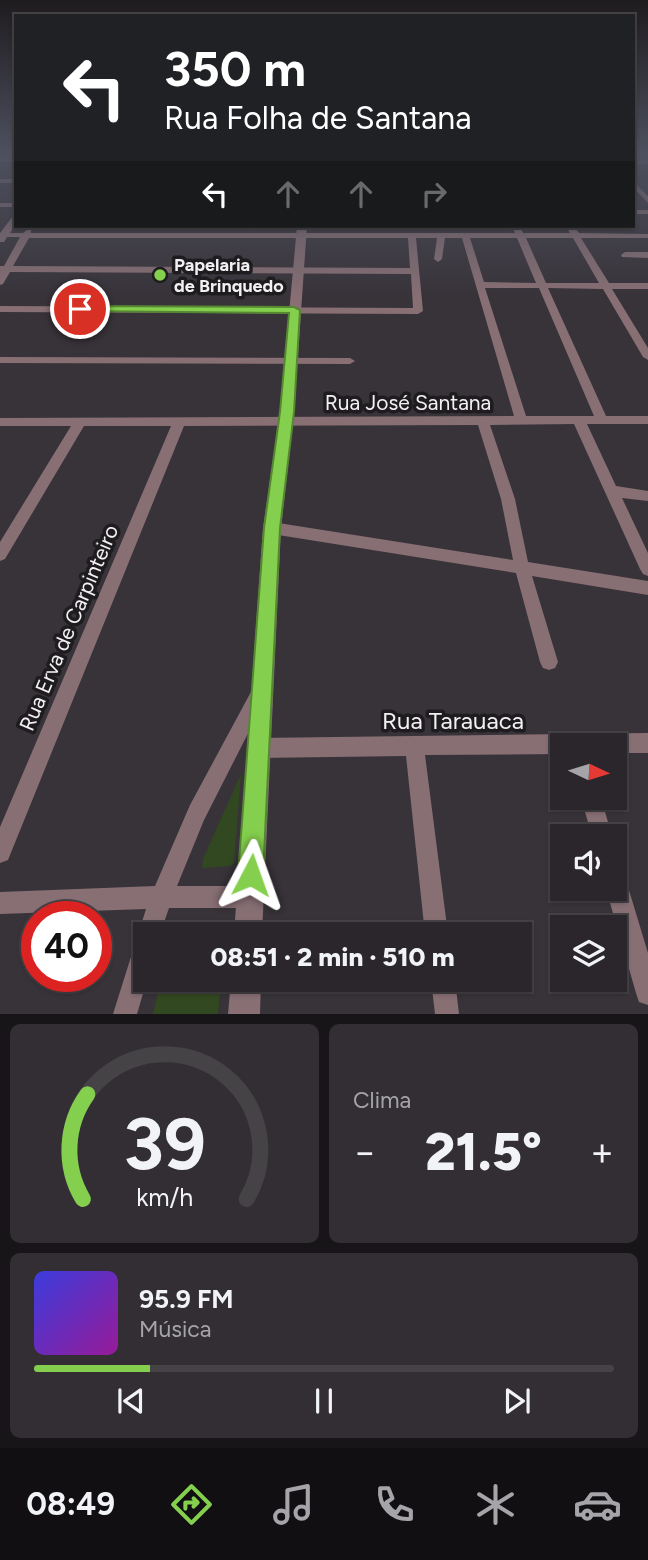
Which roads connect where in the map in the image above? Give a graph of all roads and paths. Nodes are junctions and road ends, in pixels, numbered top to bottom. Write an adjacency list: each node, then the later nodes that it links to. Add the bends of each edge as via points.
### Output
1 (14, 221): 14 (street)
2 (29, 228): 8 (street)
3 (571, 228): 11 (street)
4 (626, 228): 12 (street)
5 (301, 230): 7 (street); 8 (street); 19 (street)
6 (518, 231): 10 (street); 11 (street); 23 (street)
7 (406, 232): 9 (street); 20 (street)
8 (25, 235): 14 (street); 18 (street)
9 (441, 236): 10 (street); 17 (street)
10 (466, 236): 22 (street)
11 (576, 236): 12 (street); 24 (street)
12 (632, 236): 13 (street)
13 (648, 236)
14 (1, 238)
15 (625, 255): 16 (street)
16 (648, 255)
17 (438, 259)
18 (4, 269): 19 (street); 21 (street)
19 (298, 270): 20 (street); 27 (street)
20 (413, 271): 27 (street, via 418,311)
21 (0, 282)
22 (481, 285): 23 (street); 33 (street)
23 (543, 285): 24 (street); 35 (street)
24 (606, 285): 25 (street); 28 (street)
25 (648, 286)
26 (0, 309): 27 (street)
27 (294, 310): 30 (street)
28 (648, 358)
29 (0, 360): 30 (street)
30 (290, 361): 31 (street); 39 (street)
31 (350, 361)
32 (648, 420): 35 (street, Rua José Santana)
33 (521, 421): 34 (street, Rua José Santana); 40 (street, Rua José Santana)
34 (579, 421): 35 (street, Rua José Santana); 41 (street)
35 (602, 421)
36 (0, 422): 37 (street, Rua José Santana)
37 (79, 422): 38 (street, Rua José Santana); 44 (street)
38 (179, 422): 39 (street, Rua José Santana); 55 (street, Rua Erva de Carpinteiro)
39 (285, 422): 40 (street, Rua José Santana); 43 (street)
40 (483, 422): 45 (street, via 508,499)
41 (612, 491): 42 (street); 46 (street)
42 (648, 496)
43 (272, 528): 45 (street); 49 (street)
44 (0, 555)
45 (522, 568): 47 (street); 48 (street)
46 (648, 569)
47 (648, 588)
48 (549, 662)
49 (262, 688): 54 (street); 56 (street, via 220,764)
50 (648, 743): 51 (street, Rua Tarauaca)
51 (627, 744)
52 (550, 745): 53 (street, Rua Tarauaca)
53 (414, 746): 54 (street, Rua Tarauaca); 62 (street)
54 (258, 748): 57 (street)
55 (0, 852)
56 (160, 897): 57 (street); 59 (street); 60 (street)
57 (249, 897): 61 (street)
58 (621, 901): 66 (street)
59 (0, 903)
60 (153, 922)
61 (248, 922)
62 (436, 922)
63 (133, 986): 67 (street)
64 (245, 992): 68 (street)
65 (444, 992): 69 (street)
66 (648, 993)
67 (125, 1014)
68 (244, 1014)
69 (447, 1014)

